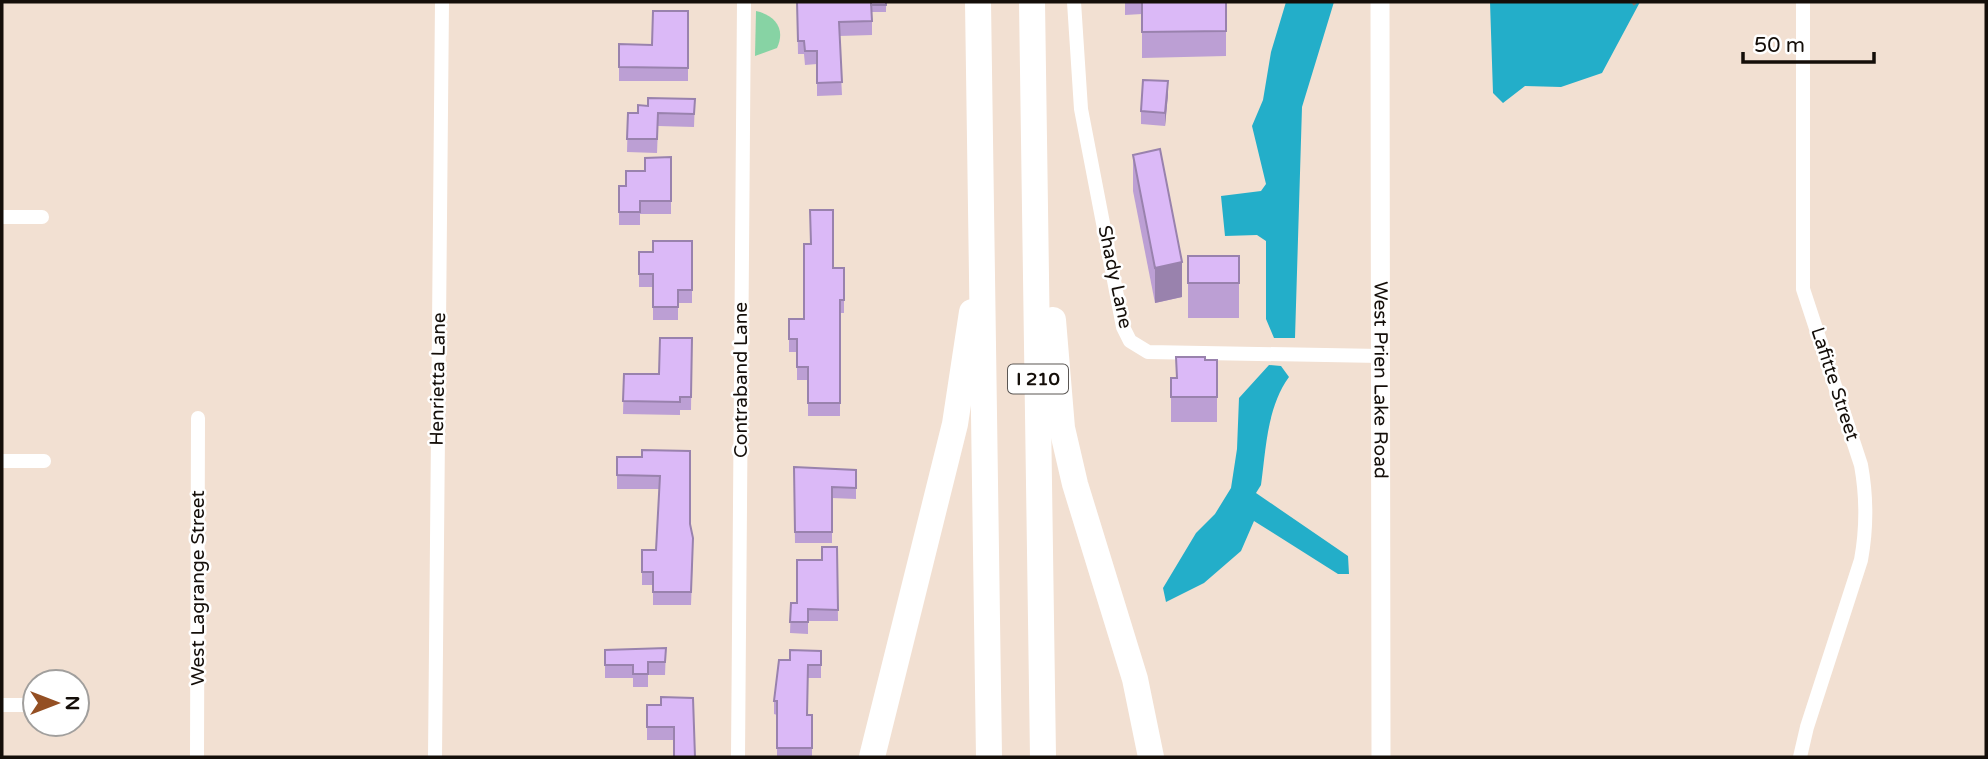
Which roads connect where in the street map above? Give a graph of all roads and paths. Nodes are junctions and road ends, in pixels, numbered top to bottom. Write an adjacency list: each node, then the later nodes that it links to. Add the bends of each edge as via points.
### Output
1 (442, 2): 21 (street, Henrietta Lane)
2 (744, 2): 22 (street, Contraband Lane)
3 (978, 2): 11 (highway, I 210)
4 (1032, 2): 10 (highway, I 210)
5 (1074, 2): 14 (street, Shady Lane, via 1081,109 1123,327 1130,341 1148,352)
6 (1380, 2): 14 (street, West Prien Lake Road)
7 (1633, 2): 9 (path)
8 (1803, 2): 28 (street, Lafitte Street, via 1803,289 1861,465 1866,531)
9 (1637, 7)
10 (1034, 147): 25 (highway, I 210); 26 (highway, via 1062,428 1135,679)
11 (982, 213): 23 (highway, via 955,424); 24 (highway, I 210)
12 (2, 217): 13 (street)
13 (42, 217)
14 (1381, 356): 27 (street, West Prien Lake Road)
15 (198, 418): 20 (street, West Lagrange Street)
16 (2, 461): 17 (street)
17 (44, 461)
18 (2, 705): 19 (street)
19 (21, 705)
20 (197, 757)
21 (435, 757)
22 (738, 757)
23 (872, 757)
24 (989, 757)
25 (1043, 757)
26 (1151, 757)
27 (1381, 757)
28 (1800, 757)

